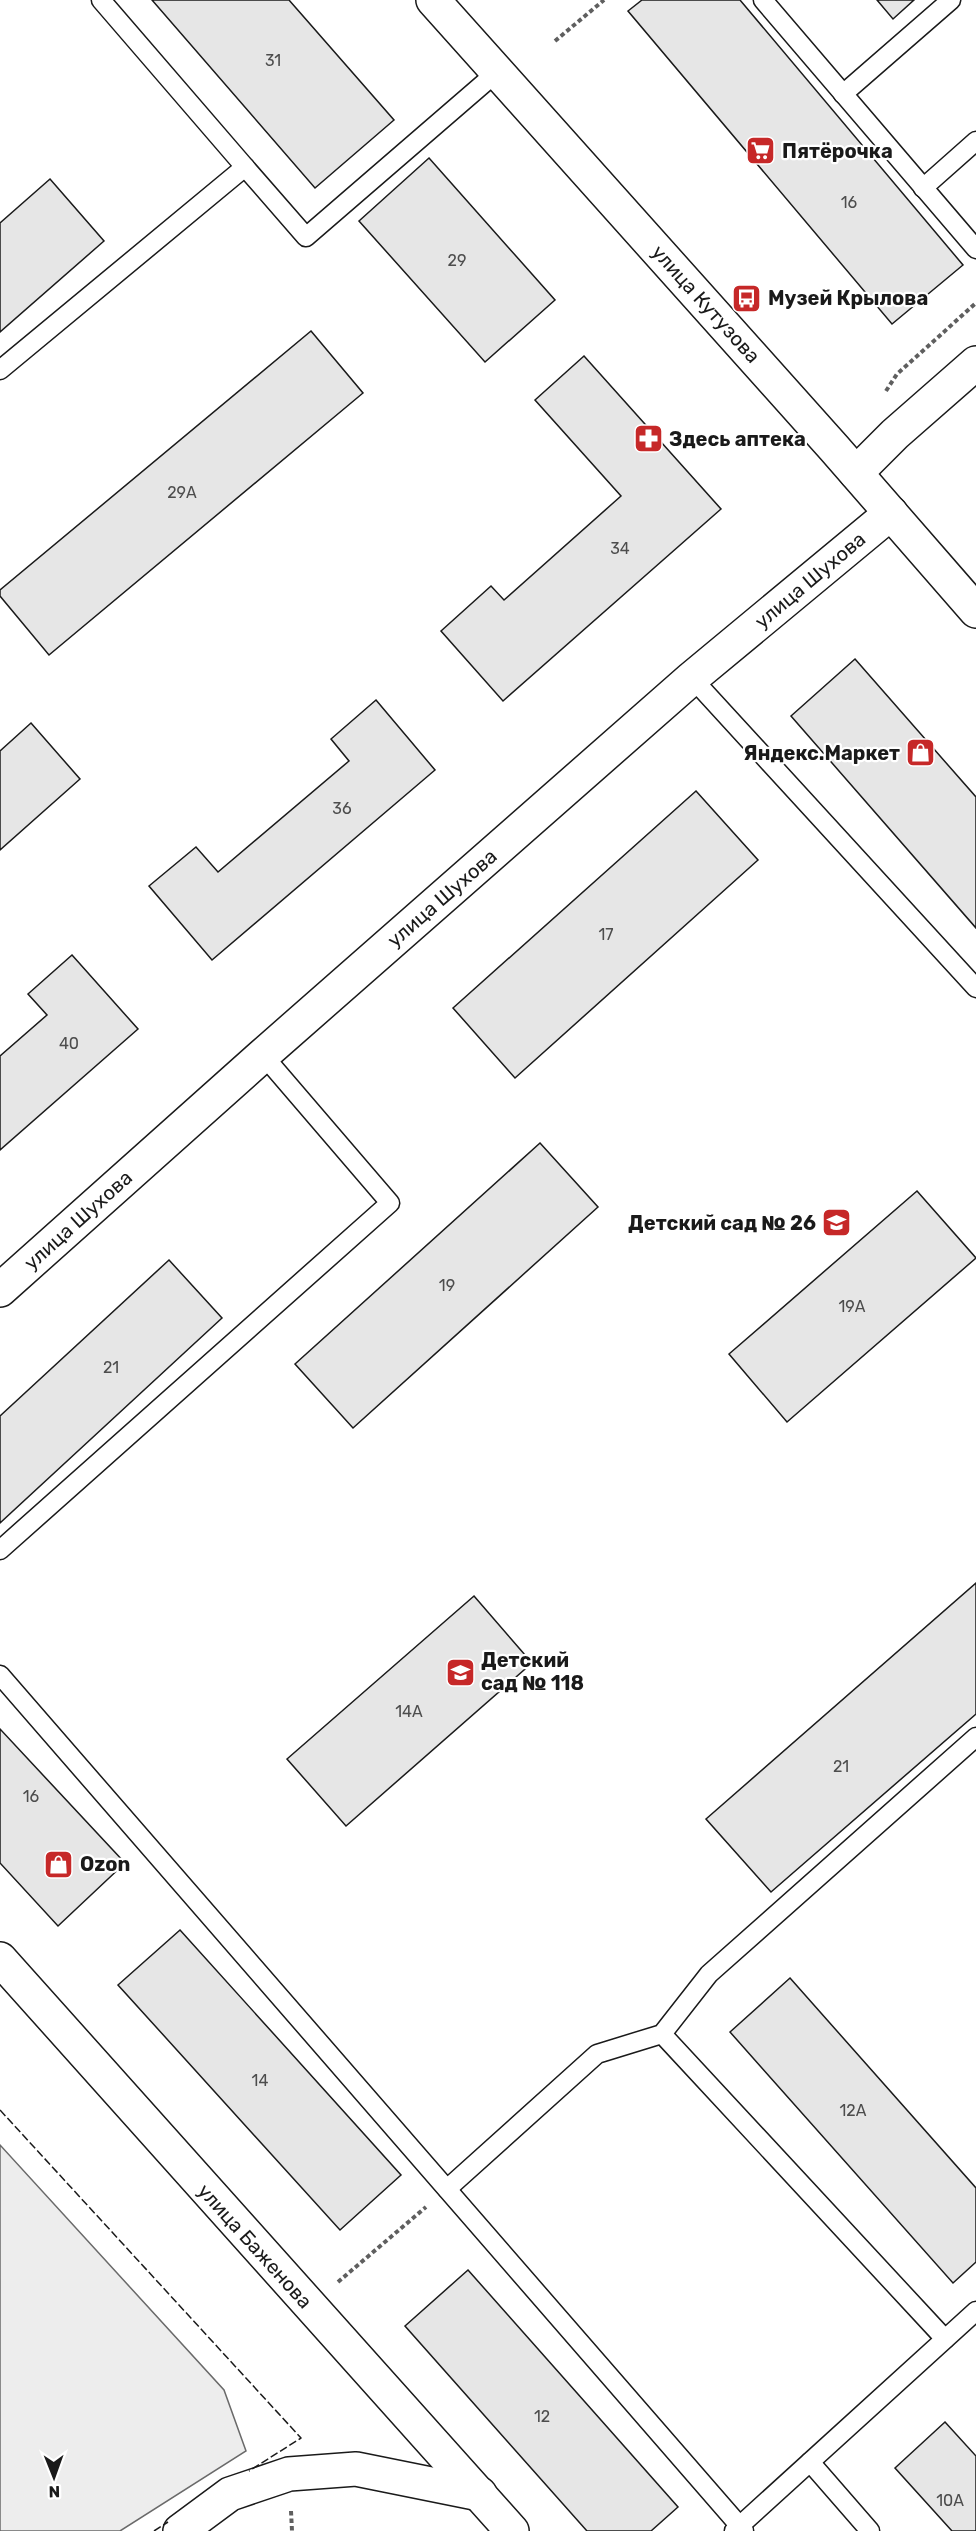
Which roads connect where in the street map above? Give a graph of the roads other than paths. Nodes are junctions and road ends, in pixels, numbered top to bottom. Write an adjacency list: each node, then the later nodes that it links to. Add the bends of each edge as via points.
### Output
1 (101, 0): 8 (lane)
2 (433, 0): 5 (street, улица Кутузова)
3 (762, 0): 6 (lane)
4 (951, 0): 6 (lane)
5 (498, 72): 8 (lane, via 306,237); 13 (street, улица Кутузова)
6 (843, 94): 9 (lane)
7 (976, 141): 9 (lane)
8 (245, 167): 12 (lane)
9 (923, 188): 10 (lane)
10 (976, 249)
11 (976, 363): 13 (street)
12 (0, 369)
13 (856, 473): 14 (street, улица Кутузова)
14 (891, 513): 15 (street, улица Кутузова); 16 (street, улица Шухова)
15 (976, 611)
16 (692, 678): 17 (lane); 18 (street, улица Шухова)
17 (976, 988)
18 (263, 1055): 19 (street, улица Шухова); 20 (lane, via 390,1203)
19 (0, 1290)
20 (0, 1550)
21 (0, 1676): 25 (lane)
22 (976, 1737): 24 (lane, via 709,1974)
23 (0, 1959): 29 (street, улица Баженова)
24 (662, 2034): 25 (lane, via 597,2054); 27 (lane)
25 (447, 2189): 30 (lane)
26 (976, 2311): 27 (lane)
27 (945, 2339): 28 (lane)
28 (810, 2462): 30 (lane); 33 (lane)
29 (480, 2494): 31 (street, via 356,2469 289,2474 230,2494); 32 (street, улица Баженова)
30 (739, 2529)
31 (180, 2531)
32 (512, 2531)
33 (870, 2531)

